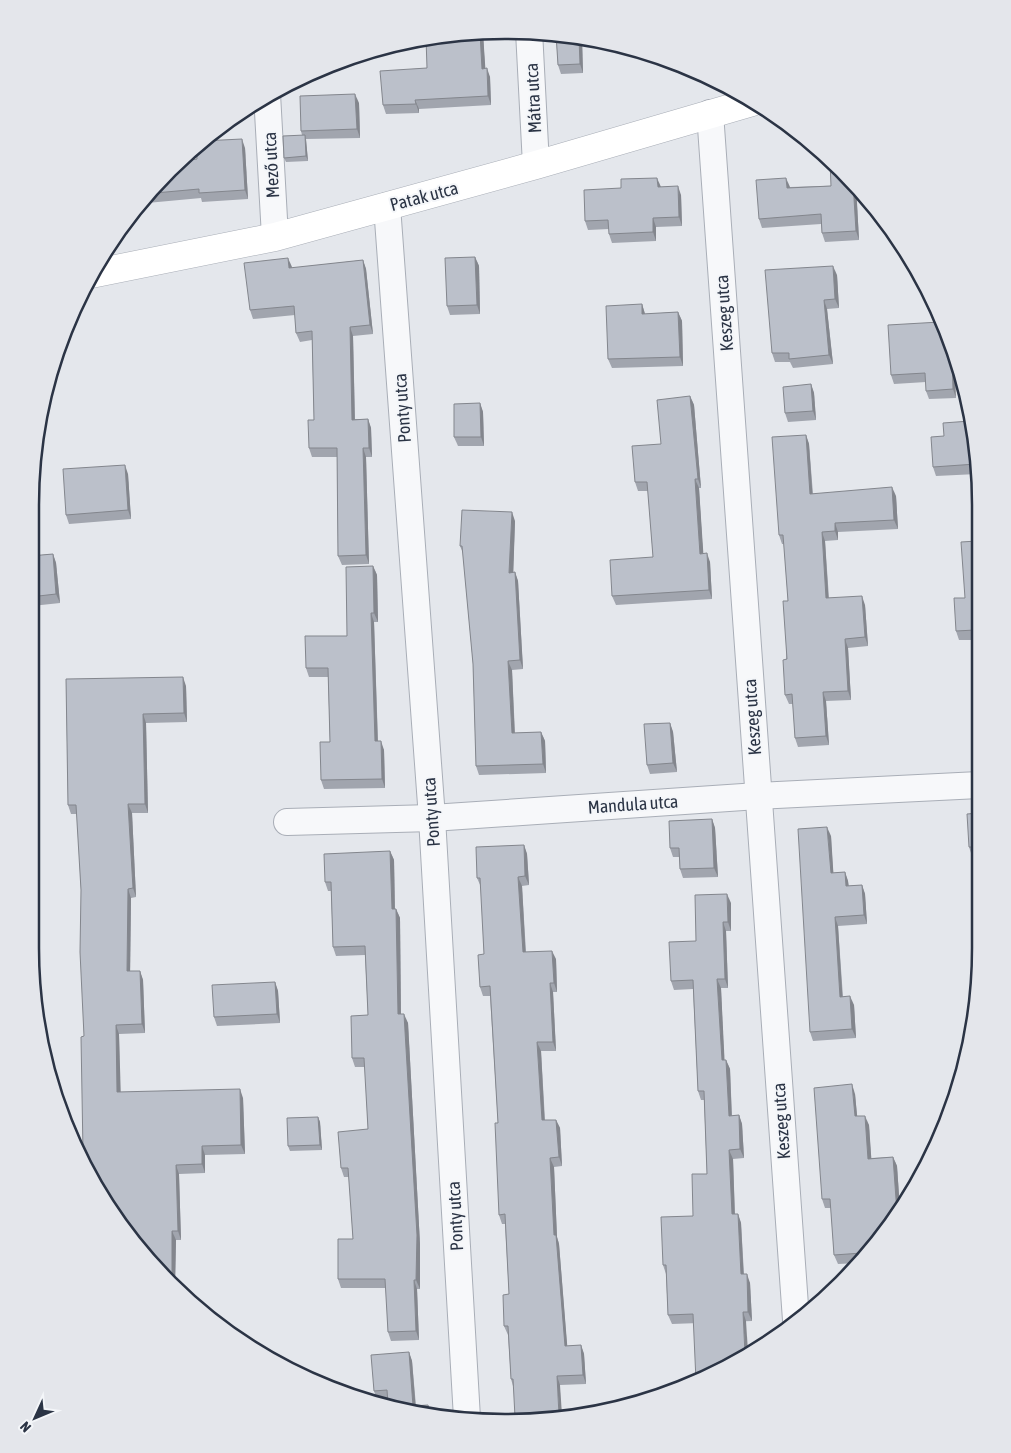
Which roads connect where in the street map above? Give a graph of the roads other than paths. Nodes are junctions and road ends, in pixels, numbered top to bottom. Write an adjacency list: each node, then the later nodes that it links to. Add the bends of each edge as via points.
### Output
1 (529, 40): 5 (street, Mátra utca)
2 (268, 104): 7 (street, Mező utca)
3 (744, 104): 4 (street, Patak utca)
4 (710, 113): 5 (street, Patak utca); 10 (street, Keszeg utca)
5 (536, 165): 6 (street, Patak utca)
6 (387, 206): 7 (street, Patak utca); 11 (street, Ponty utca)
7 (275, 237): 8 (street, Patak utca)
8 (101, 272)
9 (972, 785): 10 (street, Mandula utca)
10 (758, 796): 11 (street, Mandula utca); 13 (street, Keszeg utca)
11 (432, 818): 12 (street, Mandula utca); 14 (street, Ponty utca)
12 (287, 822)
13 (796, 1313)
14 (467, 1412)

